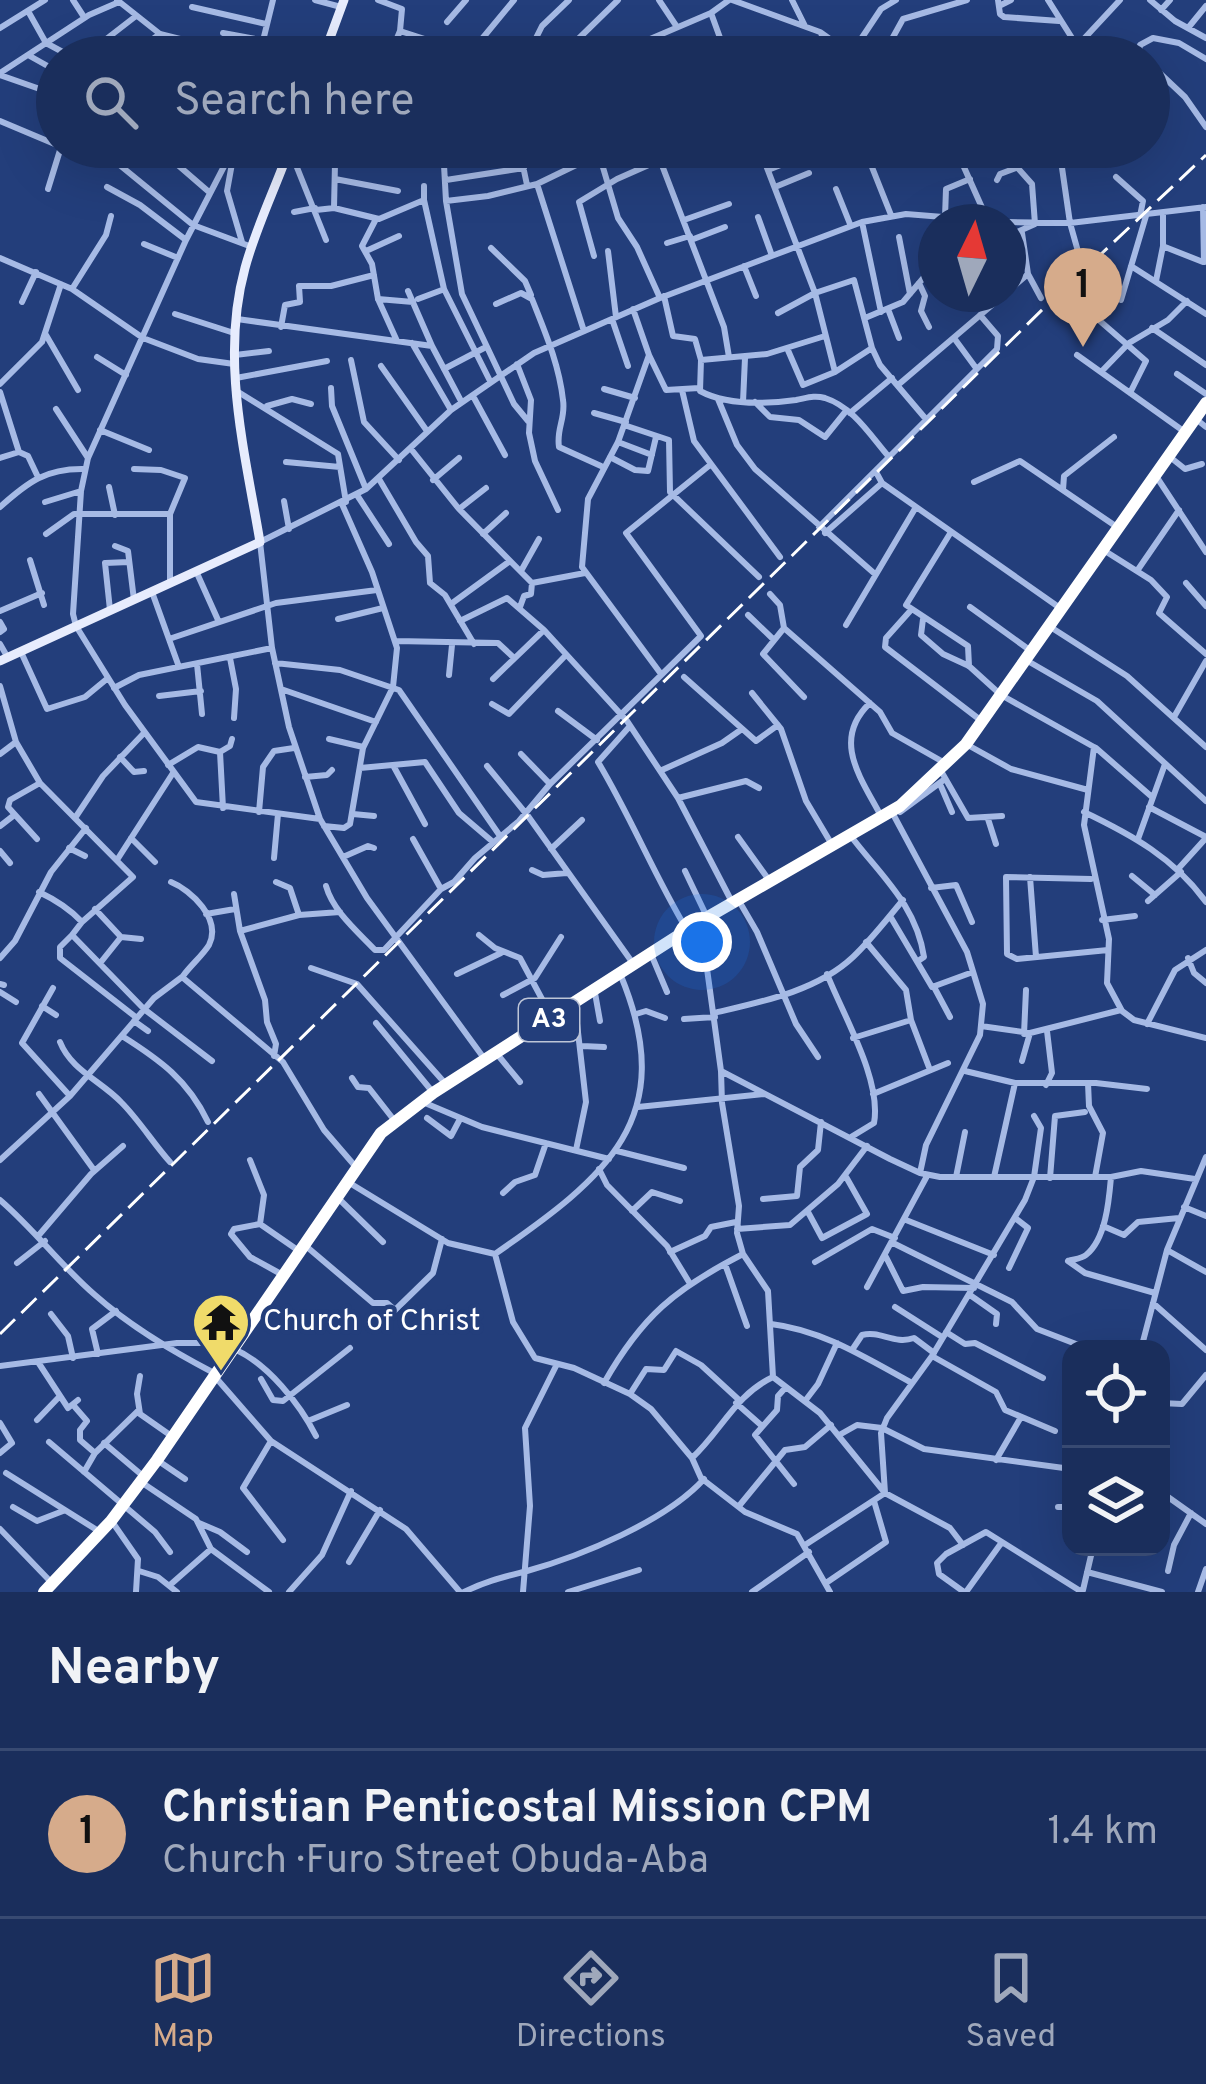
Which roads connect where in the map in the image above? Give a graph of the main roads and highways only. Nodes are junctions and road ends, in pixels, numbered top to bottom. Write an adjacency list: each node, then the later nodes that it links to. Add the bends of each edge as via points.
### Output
1 (343, 3): 2 (main road)
2 (331, 36)
3 (280, 168): 7 (main road, via 247,244 235,334 235,391 260,542)
4 (1206, 397): 5 (highway, A3); 6 (highway, A3)
5 (1201, 423): 6 (highway, A3)
6 (1119, 525): 8 (highway, A3, via 942,774 394,1120 143,1480)
7 (4, 660)
8 (49, 1588)

